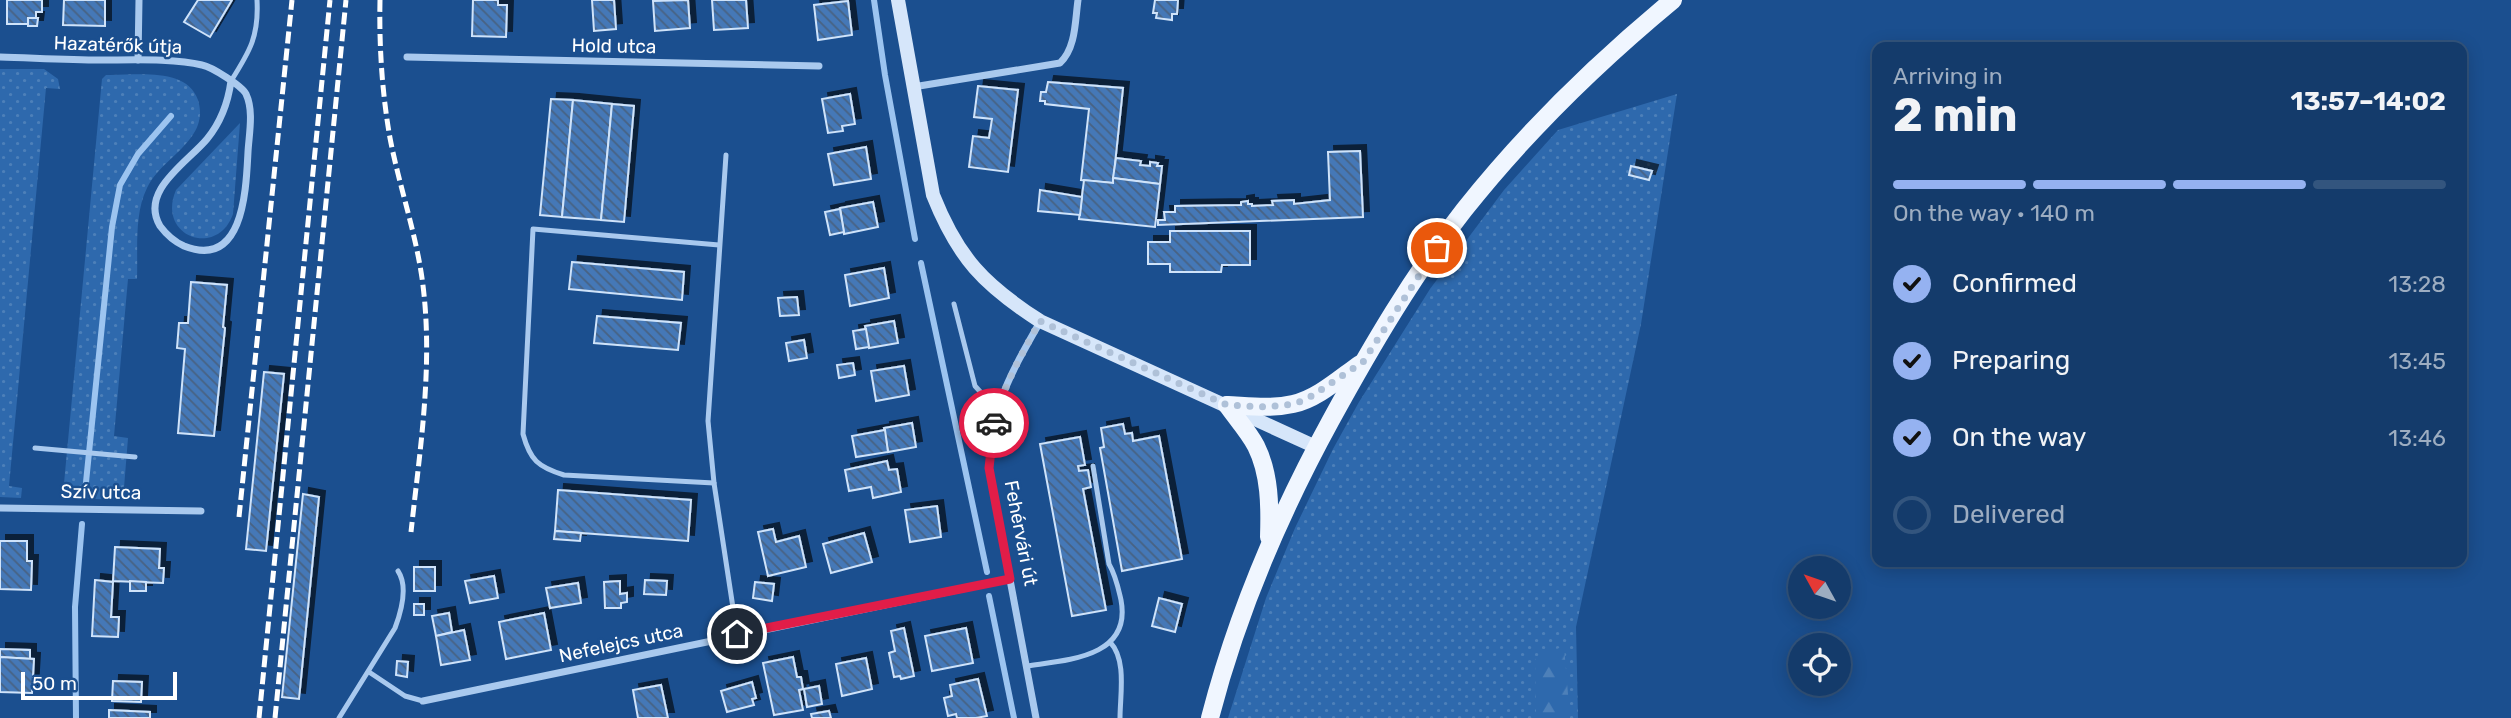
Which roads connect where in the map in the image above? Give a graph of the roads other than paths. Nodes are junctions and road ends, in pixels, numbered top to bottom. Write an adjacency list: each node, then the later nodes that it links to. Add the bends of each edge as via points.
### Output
1 (139, 0): 8 (street)
2 (257, 0): 10 (lane, via 258,21 251,48)
3 (898, 0): 11 (main road)
4 (1078, 0): 11 (street, via 1067,56 1060,63)
5 (1673, 0): 16 (main road, via 1651,14 1509,157 1464,210)
6 (0, 57): 8 (street, Hazatérők útja)
7 (407, 57): 9 (street, Hold utca)
8 (138, 60): 10 (street, Hazatérők útja, via 204,65)
9 (819, 66)
10 (230, 81): 10 (street, via 218,123 159,190 158,223 181,244 194,249 226,243 239,223 250,109 244,90)
11 (912, 88): 15 (main road, via 933,195 943,221 975,271)
12 (726, 155): 13 (lane)
13 (719, 245): 23 (lane, via 708,421); 23 (lane, via 533,229 523,434 533,460 564,475)
14 (954, 304): 17 (lane, via 975,386)
15 (1040, 321): 17 (street, Fehérvári út); 18 (main road)
16 (1363, 362): 18 (main road, via 1295,404); 19 (main road)
17 (999, 403): 28 (street, Fehérvári út, via 989,468)
18 (1227, 405): 19 (main road); 26 (main road, via 1255,445 1264,468 1270,504)
19 (1316, 447): 26 (main road)
20 (35, 448): 21 (lane)
21 (135, 457)
22 (1093, 466): 30 (lane, via 1109,564 1116,575 1122,608 1120,626)
23 (714, 483): 29 (lane)
24 (0, 508): 25 (street, Szív utca)
25 (201, 511)
26 (1269, 543): 37 (main road, via 1237,625)
27 (398, 570): 32 (lane, via 403,586 400,614)
28 (1010, 579): 29 (street, Nefelejcs utca); 31 (street, Fehérvári út)
29 (737, 634): 33 (street, Nefelejcs utca)
30 (1110, 642): 31 (lane, via 1095,653); 36 (lane, via 1120,659)
31 (1027, 666): 35 (street, Fehérvári út)
32 (369, 673): 33 (lane, Nefelejcs utca, via 405,696); 34 (lane)
33 (423, 701)
34 (339, 718)
35 (1036, 718)
36 (1120, 718)
37 (1210, 718)

